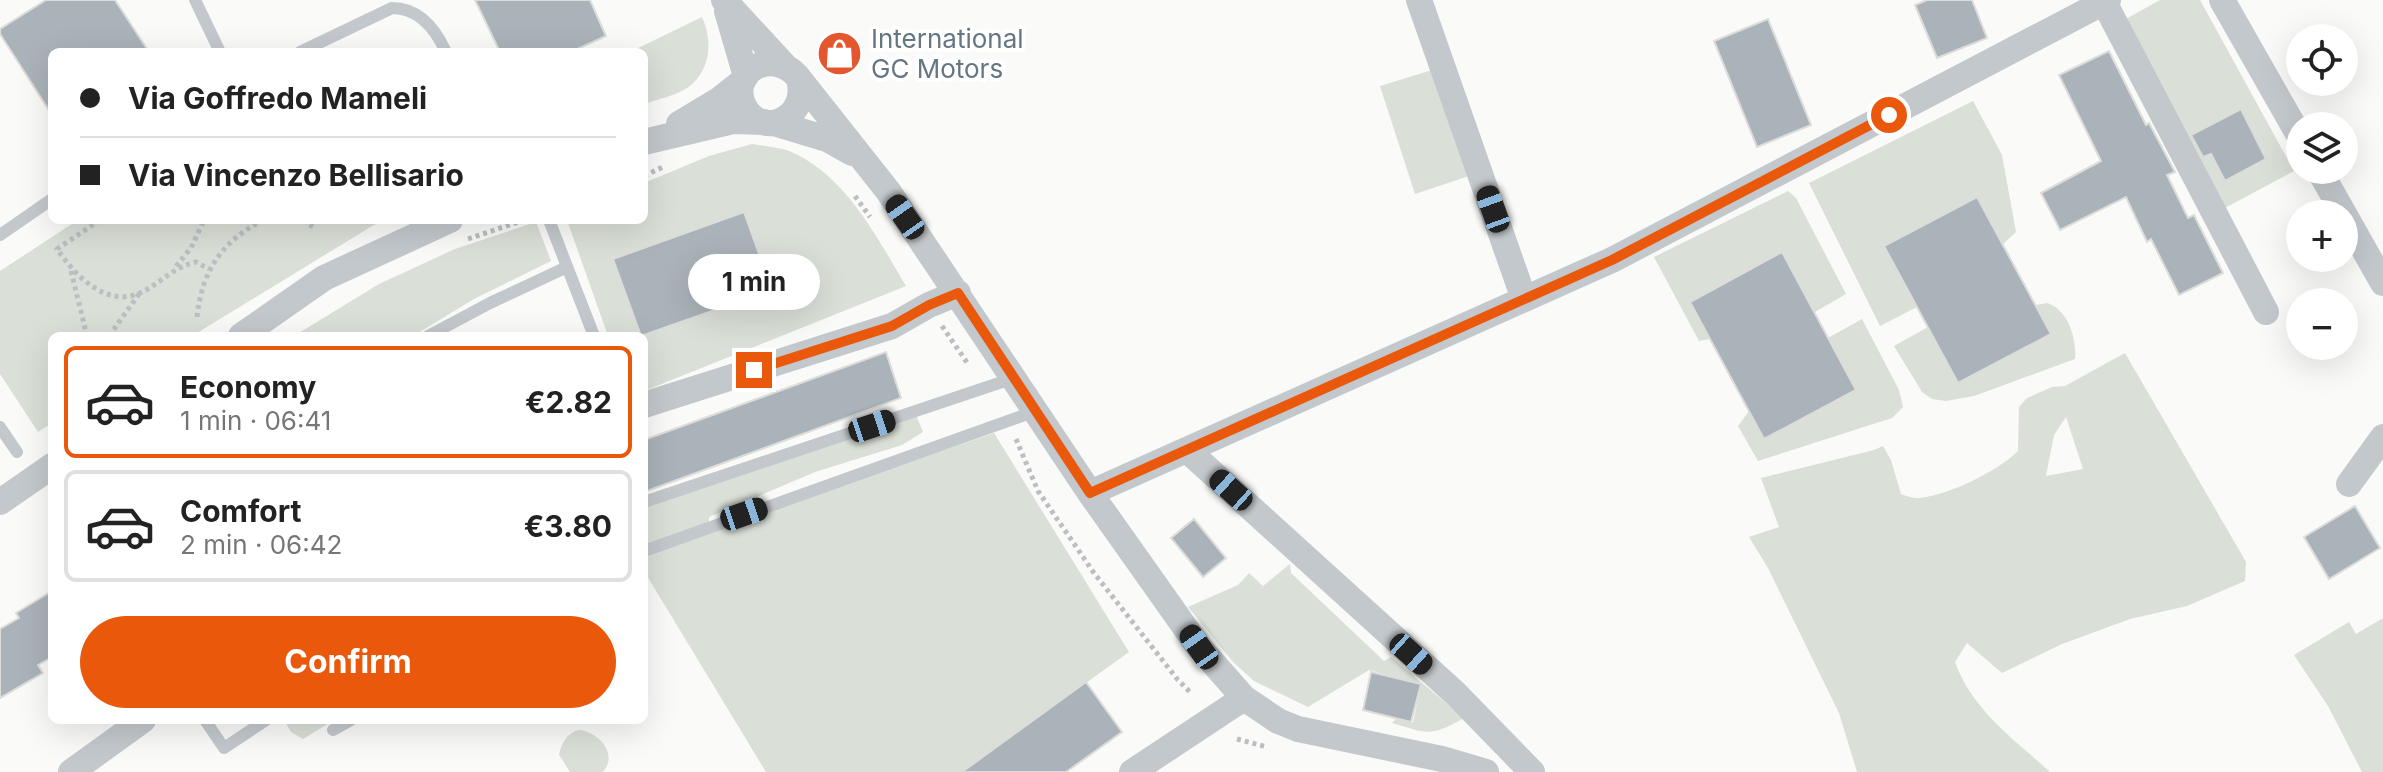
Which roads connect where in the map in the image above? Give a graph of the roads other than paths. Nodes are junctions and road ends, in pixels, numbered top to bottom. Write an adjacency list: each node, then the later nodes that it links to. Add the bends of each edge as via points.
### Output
1 (195, 0): 6 (lane)
2 (723, 0): 9 (street); 10 (street)
3 (1419, 0): 23 (street)
4 (2222, 0): 11 (street)
5 (2106, 1): 23 (street, via 1612,260); 24 (street)
6 (218, 48)
7 (308, 48): 8 (lane, via 392,8 403,8 423,18)
8 (444, 48)
9 (792, 74): 10 (street, via 767,62); 12 (street, via 802,93 797,109 783,121); 14 (street)
10 (744, 79): 12 (street, via 744,106 756,119); 13 (street)
11 (2286, 112)
12 (769, 122): 13 (street, via 733,121); 14 (street, via 827,139)
13 (652, 139)
14 (862, 159): 22 (street)
15 (48, 202): 18 (lane)
16 (441, 224): 25 (street, via 324,278)
17 (551, 224): 20 (lane)
18 (0, 235)
19 (2358, 239): 21 (street)
20 (567, 267): 26 (lane); 27 (lane)
21 (2383, 283)
22 (958, 293): 28 (street); 29 (street, via 892,326)
23 (1524, 299): 33 (street)
24 (2266, 312)
25 (247, 332)
26 (436, 332)
27 (592, 332)
28 (1014, 378): 30 (street); 38 (lane)
29 (648, 404)
30 (1036, 411): 37 (street); 40 (lane)
31 (0, 427): 34 (lane)
32 (2383, 437): 36 (street)
33 (1187, 450): 37 (street); 51 (street, via 1456,694)
34 (17, 452)
35 (48, 469): 39 (street)
36 (2349, 484)
37 (1090, 493): 41 (street, via 1199,647)
38 (648, 501)
39 (0, 502)
40 (648, 550)
41 (1244, 698): 47 (street, via 1298,729); 49 (street)
42 (137, 724): 48 (street)
43 (208, 724): 44 (lane, via 224,748)
44 (260, 724)
45 (344, 724): 46 (lane)
46 (333, 730)
47 (1438, 766): 50 (street)
48 (71, 772)
49 (1132, 772)
50 (1486, 772)
51 (1532, 772)

